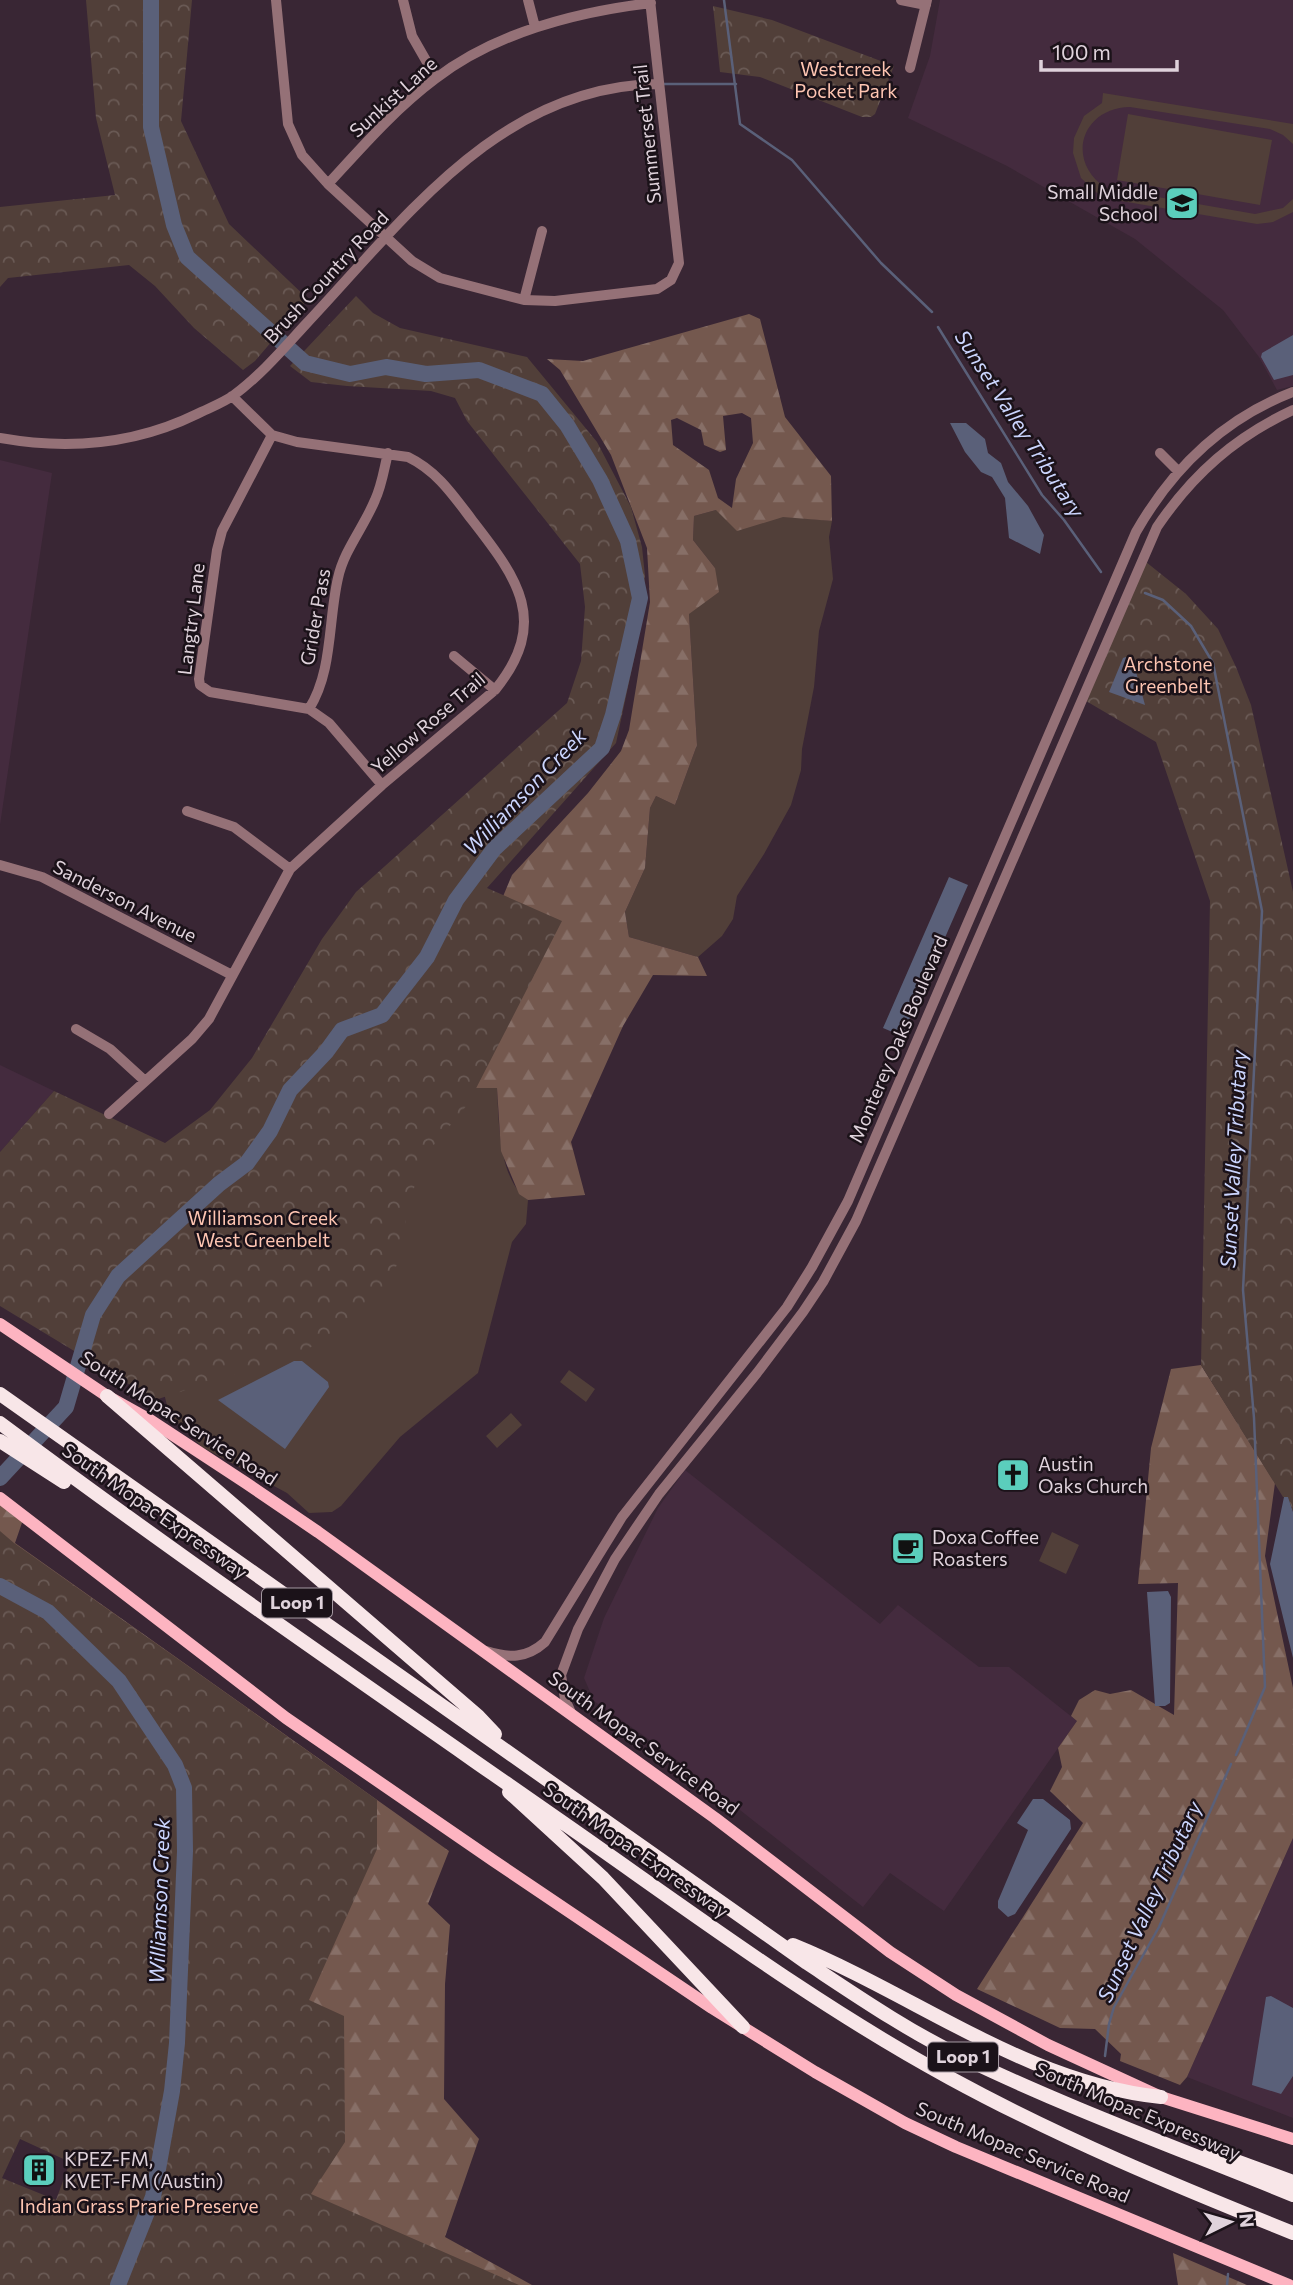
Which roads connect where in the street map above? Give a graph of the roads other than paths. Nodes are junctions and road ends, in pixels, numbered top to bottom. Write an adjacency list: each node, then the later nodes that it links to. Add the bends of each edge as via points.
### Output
1 (276, 0): 11 (street, via 288,124 302,155)
2 (403, 0): 9 (street, via 412,36)
3 (528, 0): 7 (street)
4 (901, 0): 6 (street)
5 (651, 1): 7 (street, Sunkist Lane); 10 (street, Summerset Trail)
6 (926, 3): 8 (street)
7 (536, 27): 9 (street, Sunkist Lane, via 482,50)
8 (910, 68)
9 (436, 78): 11 (street, Sunkist Lane, via 380,127)
10 (659, 84): 13 (street, Brush Country Road, via 585,95 507,130 447,174); 14 (street, Summerset Trail, via 679,263 671,280 657,289)
11 (328, 184): 13 (street)
12 (542, 231): 14 (street)
13 (385, 238): 14 (street, via 440,278); 16 (street, Brush Country Road, via 261,372)
14 (524, 300)
15 (1293, 392): 22 (street, Monterey Oaks Boulevard, via 1230,425)
16 (232, 396): 18 (street); 19 (street, Brush Country Road, via 170,426 112,442 65,446)
17 (1293, 410): 42 (street, Monterey Oaks Boulevard, via 1248,433 1212,461 1157,527 856,1221 797,1321 659,1494 615,1559 578,1629 561,1675)
18 (272, 435): 20 (street, Yellow Rose Trail); 25 (street, Langtry Lane, via 222,531 199,679 210,692)
19 (0, 438)
20 (388, 453): 24 (street, Yellow Rose Trail, via 423,464 439,477 514,579 524,612 523,633 518,655); 25 (street, Grider Pass, via 374,502 343,561 323,674)
21 (1160, 453): 22 (street)
22 (1178, 471): 41 (street, Monterey Oaks Boulevard, via 1132,541 848,1201 812,1267 772,1327 622,1517 545,1642 519,1657)
23 (454, 656): 24 (street)
24 (495, 690): 26 (street, Yellow Rose Trail)
25 (309, 709): 26 (street, Langtry Lane, via 329,723)
26 (382, 785): 29 (street, Yellow Rose Trail)
27 (187, 811): 29 (street, via 234,827)
28 (0, 865): 30 (street, Sanderson Avenue, via 42,877)
29 (290, 869): 30 (street, Yellow Rose Trail)
30 (232, 975): 32 (street, Yellow Rose Trail, via 209,1019)
31 (76, 1029): 32 (street, via 110,1049)
32 (145, 1081): 33 (street, Yellow Rose Trail)
33 (109, 1114)
34 (0, 1324): 36 (main road, South Mopac Service Road)
35 (0, 1394): 43 (highway, South Mopac Expressway / Loop 1)
36 (107, 1396): 41 (main road, South Mopac Service Road, via 246,1483); 43 (highway, via 478,1716)
37 (0, 1423): 39 (highway, South Mopac Expressway / Loop 1)
38 (0, 1441): 39 (highway)
39 (60, 1474): 44 (highway, South Mopac Expressway / Loop 1, via 117,1508)
40 (0, 1498): 46 (main road, South Mopac Service Road, via 286,1718)
41 (481, 1650): 42 (main road, South Mopac Service Road)
42 (572, 1715): 47 (main road, South Mopac Service Road, via 956,1995 1048,2045)
43 (518, 1758): 45 (highway, South Mopac Expressway / Loop 1)
44 (489, 1771): 46 (highway, via 603,1878); 52 (highway, South Mopac Expressway / Loop 1, via 872,2033 1058,2134)
45 (776, 1939): 47 (highway, via 827,1959 1045,2068 1133,2094); 49 (highway, South Mopac Expressway / Loop 1, via 884,2013 960,2056)
46 (743, 2027): 55 (main road, South Mopac Service Road, via 918,2129)
47 (1161, 2097): 48 (main road, South Mopac Service Road)
48 (1293, 2139)
49 (1167, 2144): 50 (highway, via 1228,2158); 51 (highway, South Mopac Expressway / Loop 1)
50 (1293, 2182)
51 (1293, 2195)
52 (1237, 2210): 53 (highway, South Mopac Expressway / Loop 1); 54 (highway)
53 (1293, 2232)
54 (1293, 2243)
55 (1289, 2285)

